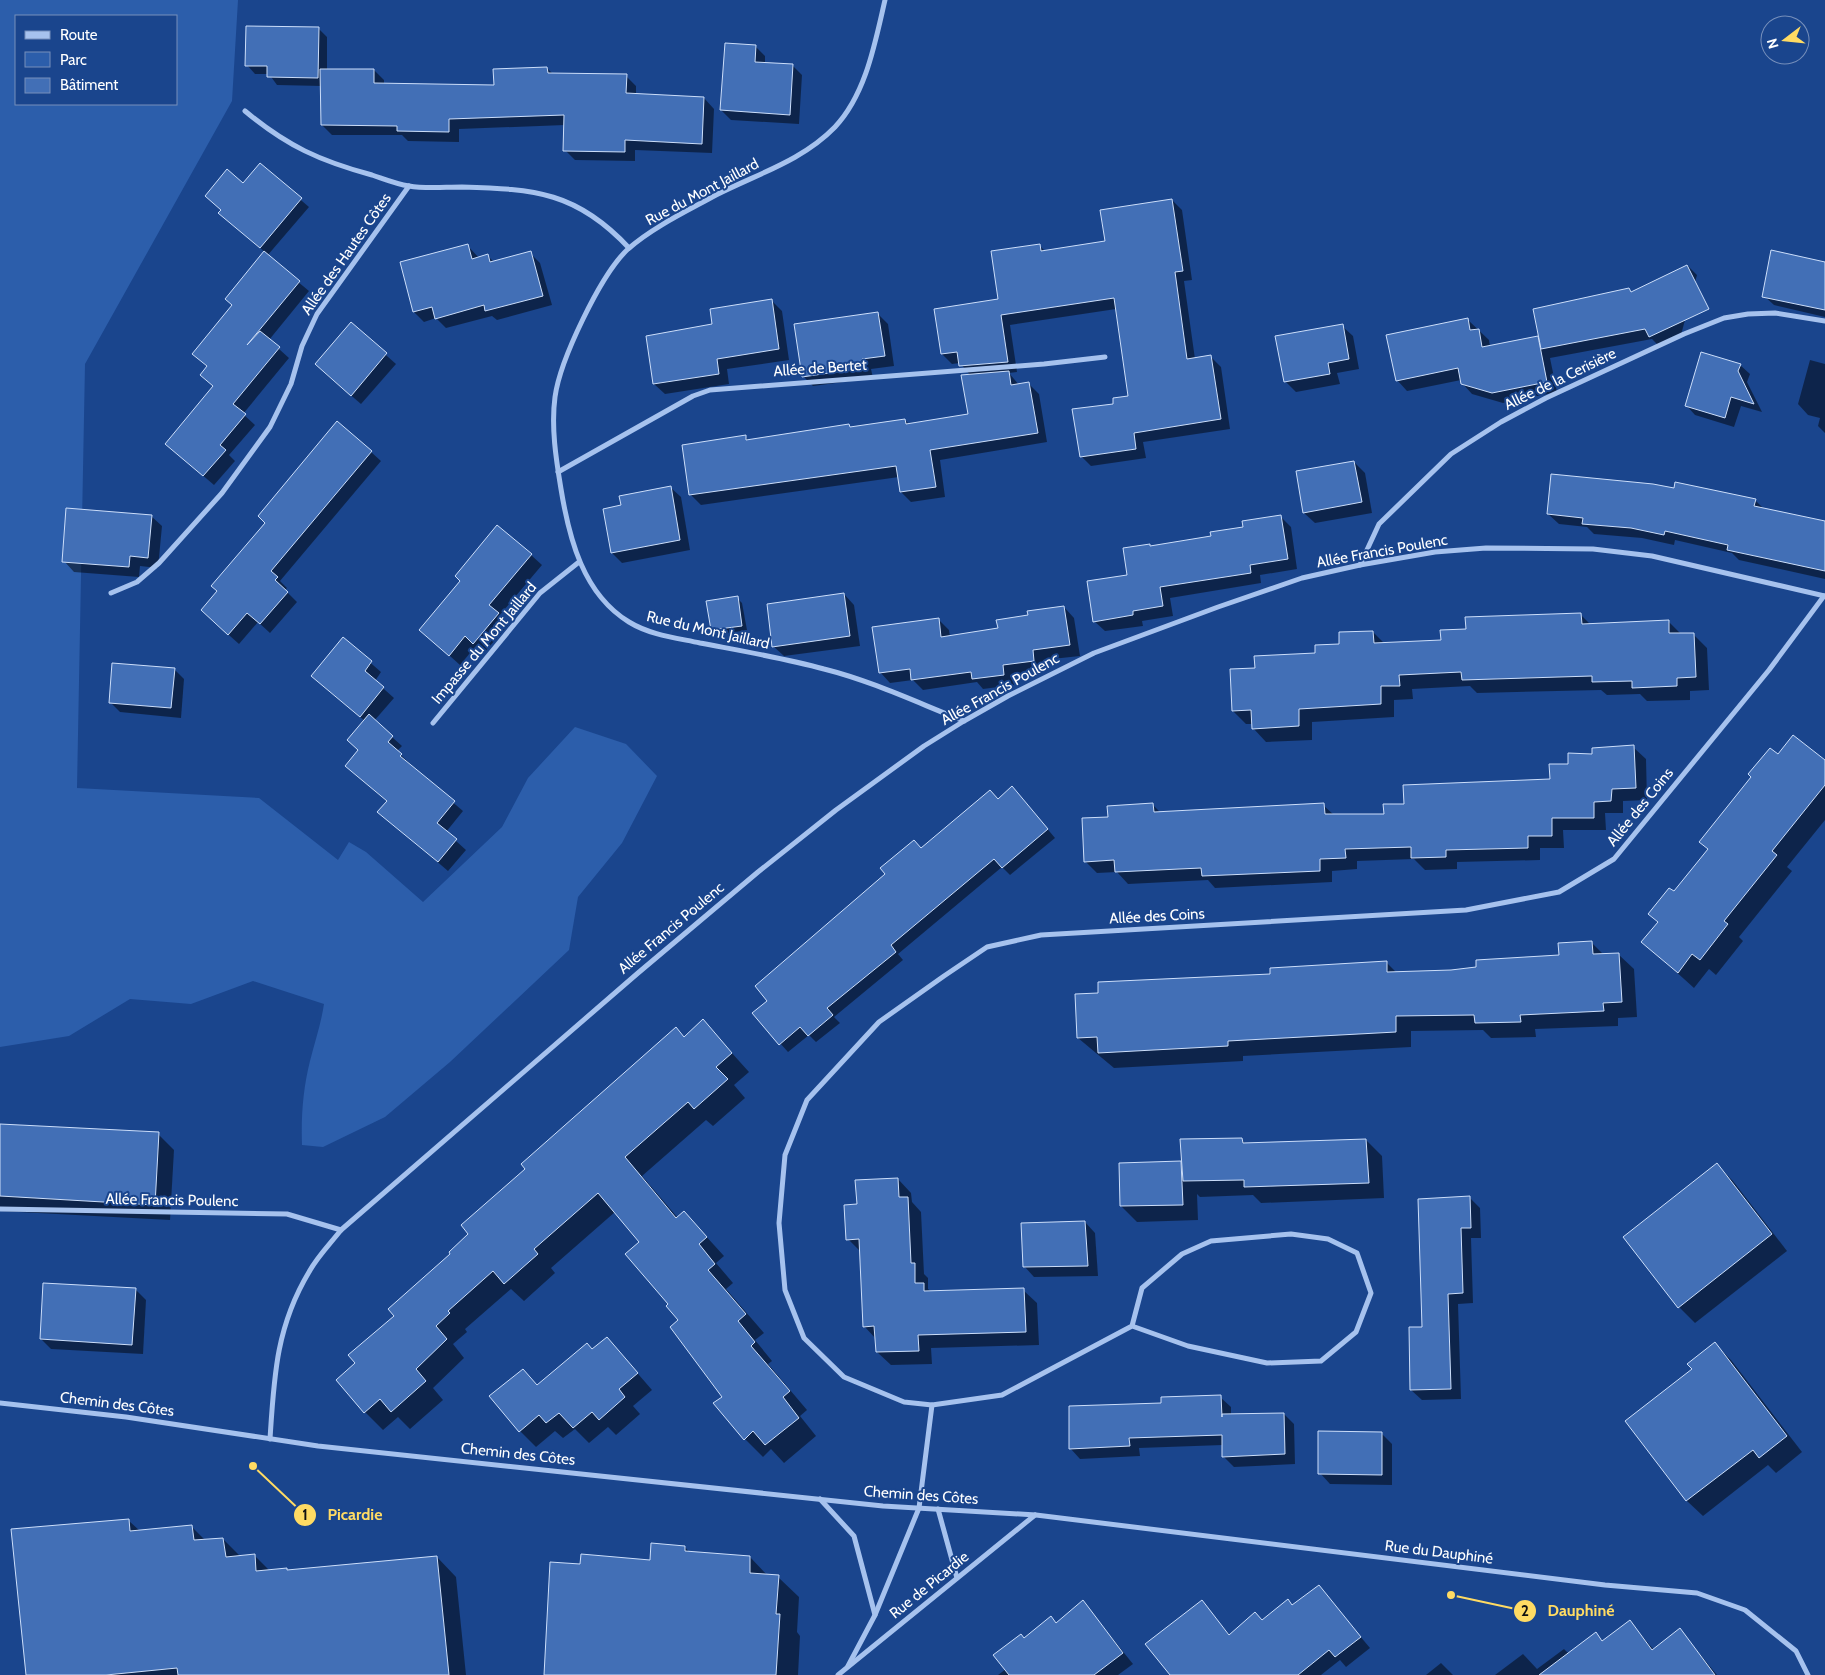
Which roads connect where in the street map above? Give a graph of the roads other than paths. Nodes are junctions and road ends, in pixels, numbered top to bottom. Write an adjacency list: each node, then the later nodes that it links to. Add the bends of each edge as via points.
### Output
1 (885, 0): 4 (street, Rue du Mont Jaillard, via 867,70 852,103 836,126 776,168 719,194 659,227)
2 (245, 111): 3 (street, Allée des Hautes Côtes, via 304,152)
3 (409, 186): 4 (street, Allée des Hautes Côtes, via 523,191 562,199 609,226); 10 (street, Allée des Hautes Côtes, via 317,314 302,346 291,384 270,427 222,493 159,563 137,582)
4 (629, 248): 7 (street, Rue du Mont Jaillard, via 610,268 593,299 558,386 554,434)
5 (1825, 322): 9 (street, Allée de la Cerisière, via 1775,313 1724,318 1546,398 1451,454 1379,524)
6 (1105, 357): 7 (street, Allée de Bertet, via 710,390 693,396)
7 (558, 472): 8 (street, Rue du Mont Jaillard)
8 (579, 562): 12 (street, Rue du Mont Jaillard, via 607,605 630,623 649,631 825,669); 13 (street, Impasse du Mont Jaillard, via 540,593)
9 (1360, 565): 11 (street, Allée Francis Poulenc, via 1435,552 1477,549 1593,549 1652,556); 12 (street, Allée Francis Poulenc, via 1302,578 1094,653)
10 (111, 593)
11 (1825, 596): 18 (street, Allée des Coins, via 1769,670 1614,859 1559,892 1466,910 1041,935 987,946 878,1022 808,1100 785,1155 779,1223 785,1290 804,1338 844,1377 904,1402)
12 (964, 721): 15 (street, Allée Francis Poulenc, via 844,804 758,872)
13 (433, 723)
14 (0, 1209): 15 (street, Allée Francis Poulenc, via 287,1214)
15 (341, 1230): 19 (street, Allée Francis Poulenc, via 309,1272 288,1315 277,1353)
16 (1132, 1326): 16 (street, via 1188,1346 1268,1363 1321,1361 1356,1332 1371,1293 1356,1253 1328,1239 1291,1234 1211,1241 1182,1254 1142,1288); 18 (street, Allée des Coins, via 1002,1395)
17 (0, 1403): 19 (street, Chemin des Côtes)
18 (932, 1405): 21 (street, Rue de Picardie)
19 (270, 1438): 20 (street, Chemin des Côtes, via 318,1446)
20 (820, 1499): 21 (street, Chemin des Côtes); 25 (street, via 854,1536)
21 (919, 1508): 22 (street, Chemin des Côtes); 25 (street, Rue de Picardie)
22 (938, 1509): 23 (street, Chemin des Côtes); 24 (street)
23 (1036, 1514): 24 (street, Rue de Picardie); 28 (street, Rue du Dauphiné, via 1605,1585 1697,1593 1745,1610 1796,1651)
24 (957, 1578): 26 (street, Rue de Picardie)
25 (875, 1615): 26 (street, Rue de Picardie)
26 (846, 1668): 27 (street, Rue de Picardie)
27 (838, 1675)
28 (1808, 1675)

